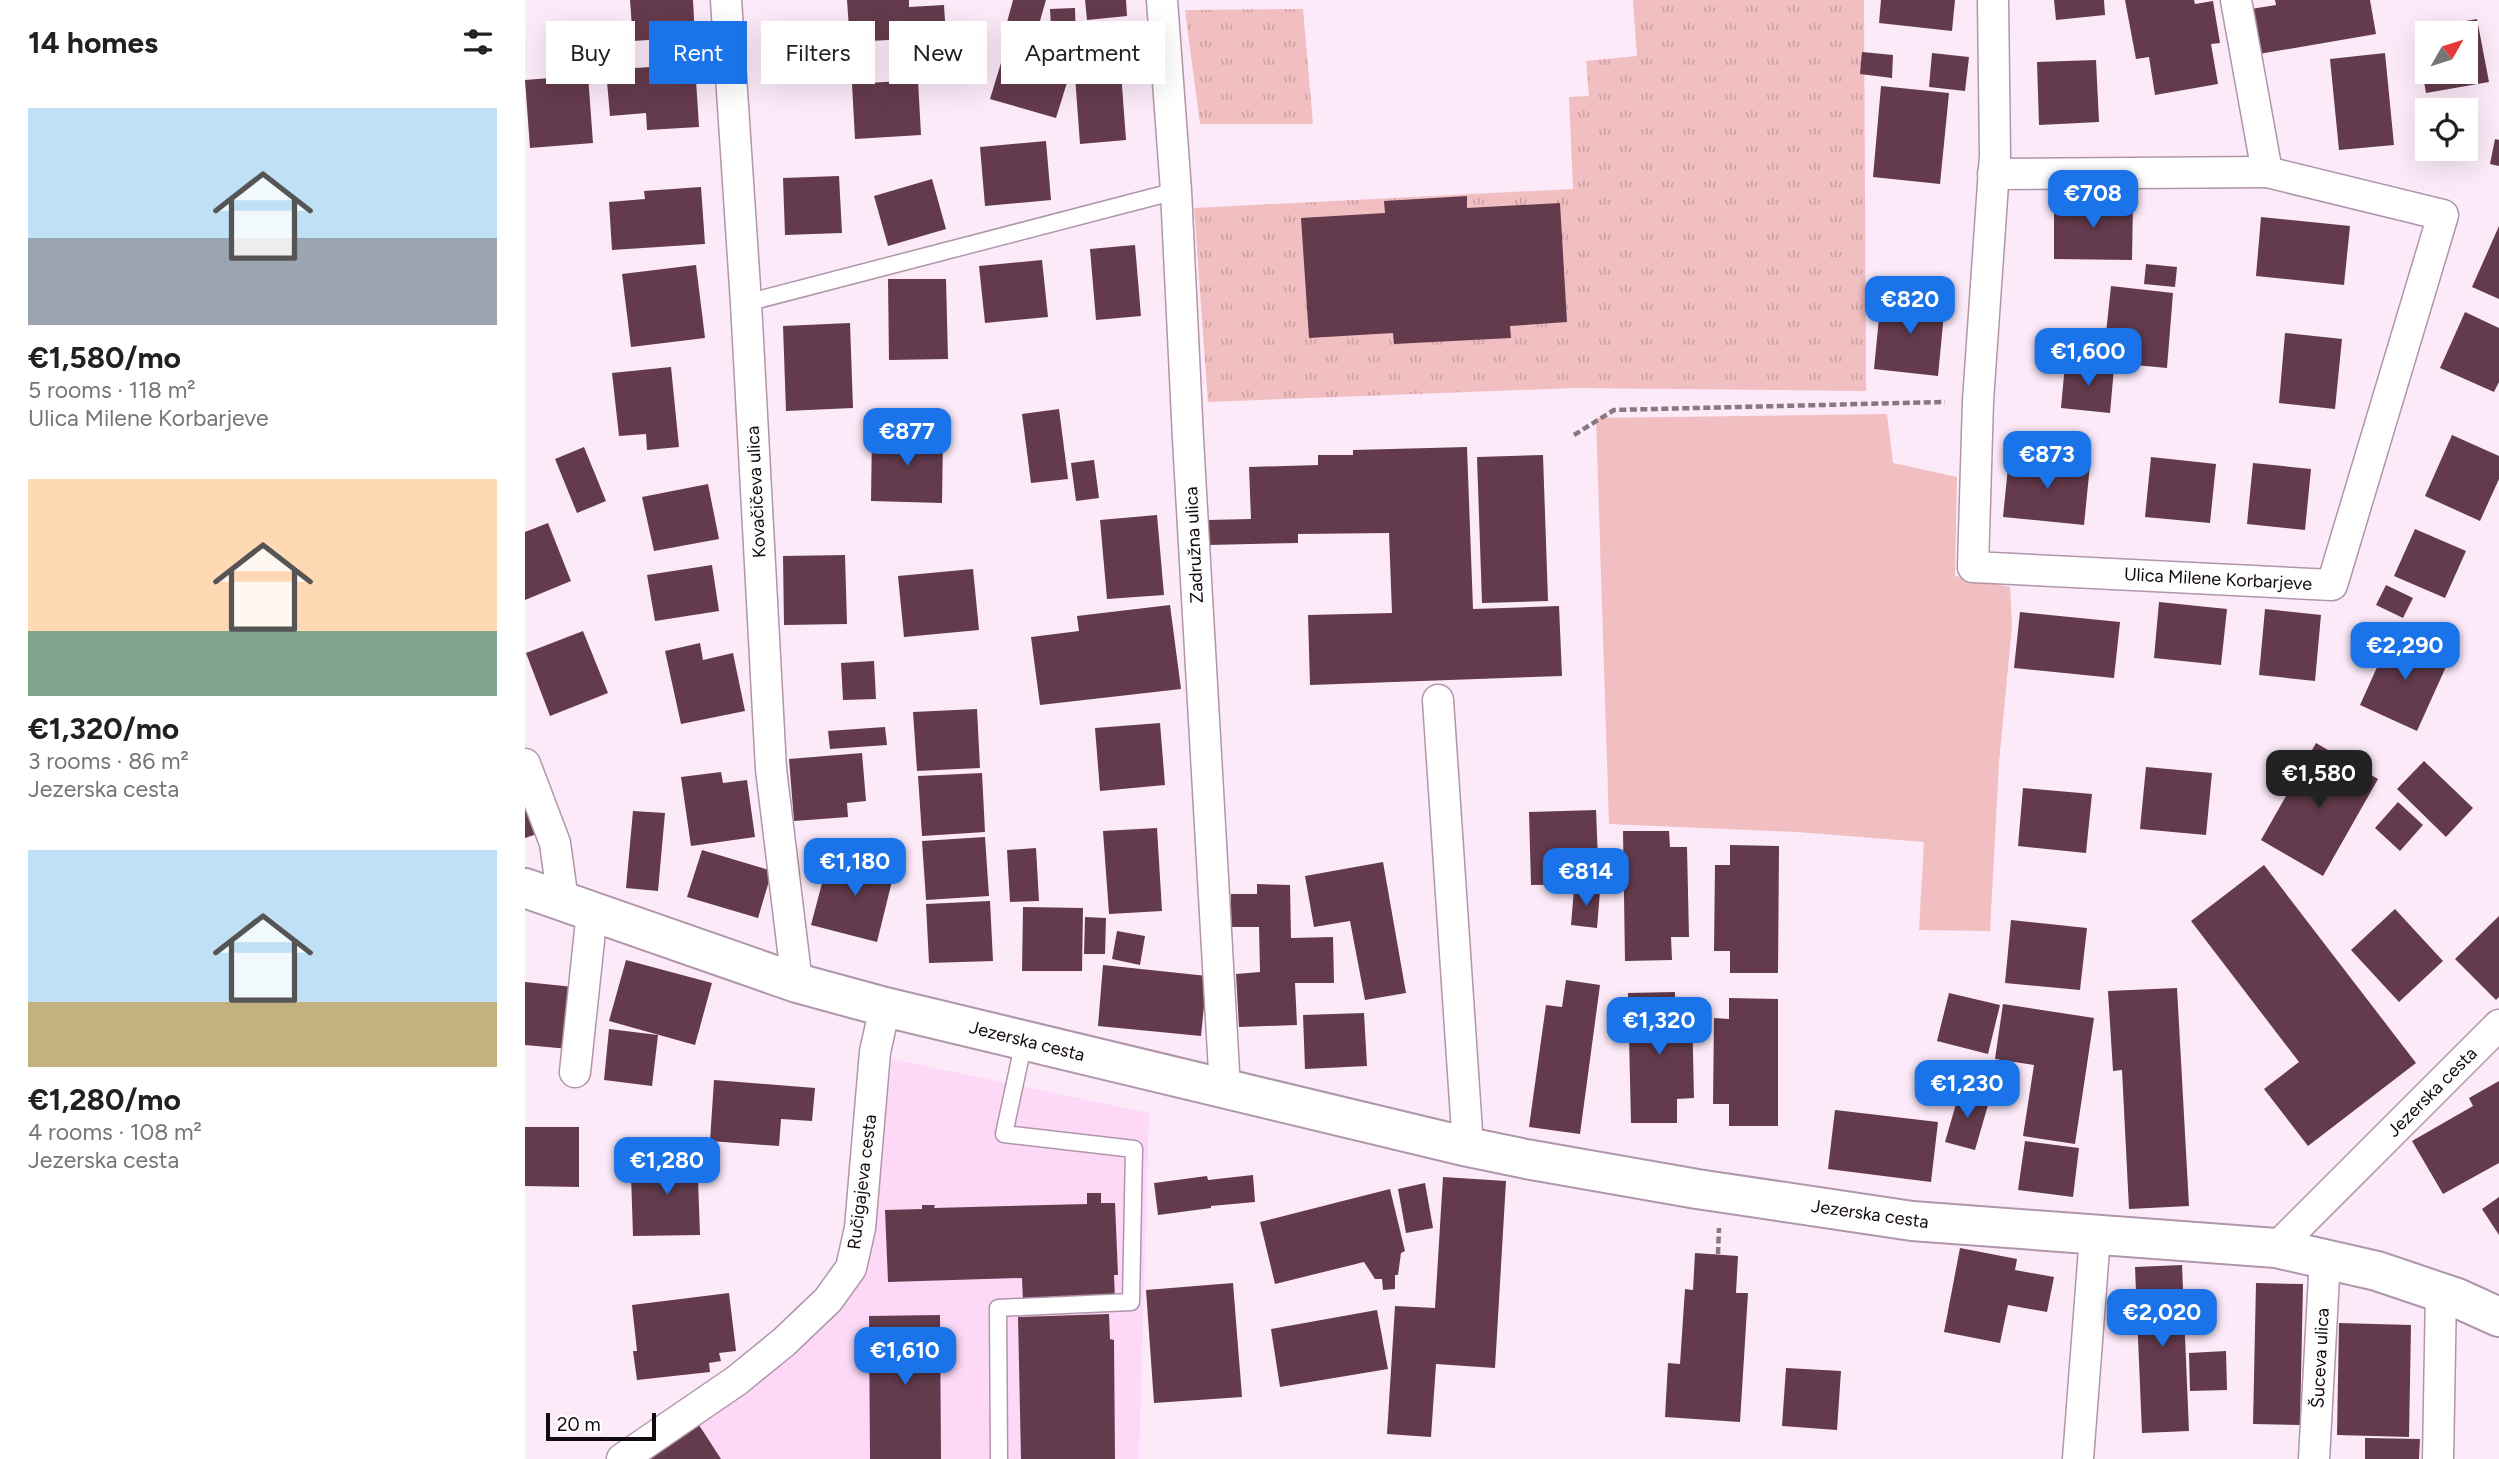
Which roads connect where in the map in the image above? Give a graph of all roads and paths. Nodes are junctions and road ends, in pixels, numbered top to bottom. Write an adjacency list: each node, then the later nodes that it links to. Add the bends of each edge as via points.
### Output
1 (726, 0): 8 (street, Kovačičeva ulica)
2 (1162, 0): 7 (street, Zadružna ulica)
3 (1993, 0): 6 (street, Ulica Milene Korbarjeve)
4 (2236, 0): 5 (street)
5 (2267, 172): 6 (street, Ulica Milene Korbarjeve); 9 (street, Ulica Milene Korbarjeve, via 2443,215 2332,585 1973,567)
6 (1993, 174): 9 (street, Ulica Milene Korbarjeve)
7 (1176, 191): 8 (lane); 20 (street, Zadružna ulica)
8 (746, 303): 15 (street, Kovačičeva ulica, via 771,769)
9 (1978, 401): 10 (path, via 1614,410)
10 (1574, 435)
11 (1438, 700): 21 (street)
12 (525, 764): 14 (street)
13 (525, 888): 14 (street, Jezerska cesta)
14 (577, 907): 15 (street, Jezerska cesta); 19 (street)
15 (797, 983): 16 (street, Jezerska cesta)
16 (885, 1007): 18 (street, Jezerska cesta); 28 (street, Ručigajeva cesta, via 875,1052 860,1228 851,1268 828,1300 783,1342 736,1381)
17 (2499, 1025): 23 (street, Jezerska cesta)
18 (1024, 1041): 20 (street, Jezerska cesta); 27 (lane, via 1005,1134 1134,1149 1131,1302 998,1308)
19 (575, 1072)
20 (1225, 1090): 21 (street, Jezerska cesta)
21 (1468, 1147): 22 (street, Jezerska cesta, via 1697,1189 1912,1221)
22 (2095, 1236): 23 (street, Jezerska cesta); 29 (street)
23 (2276, 1248): 24 (street, Jezerska cesta)
24 (2325, 1258): 25 (street, Jezerska cesta); 30 (street, Šuceva ulica)
25 (2441, 1292): 26 (street, Jezerska cesta); 31 (street)
26 (2499, 1317)
27 (996, 1456)
28 (622, 1459)
29 (2078, 1459)
30 (2314, 1459)
31 (2438, 1459)

